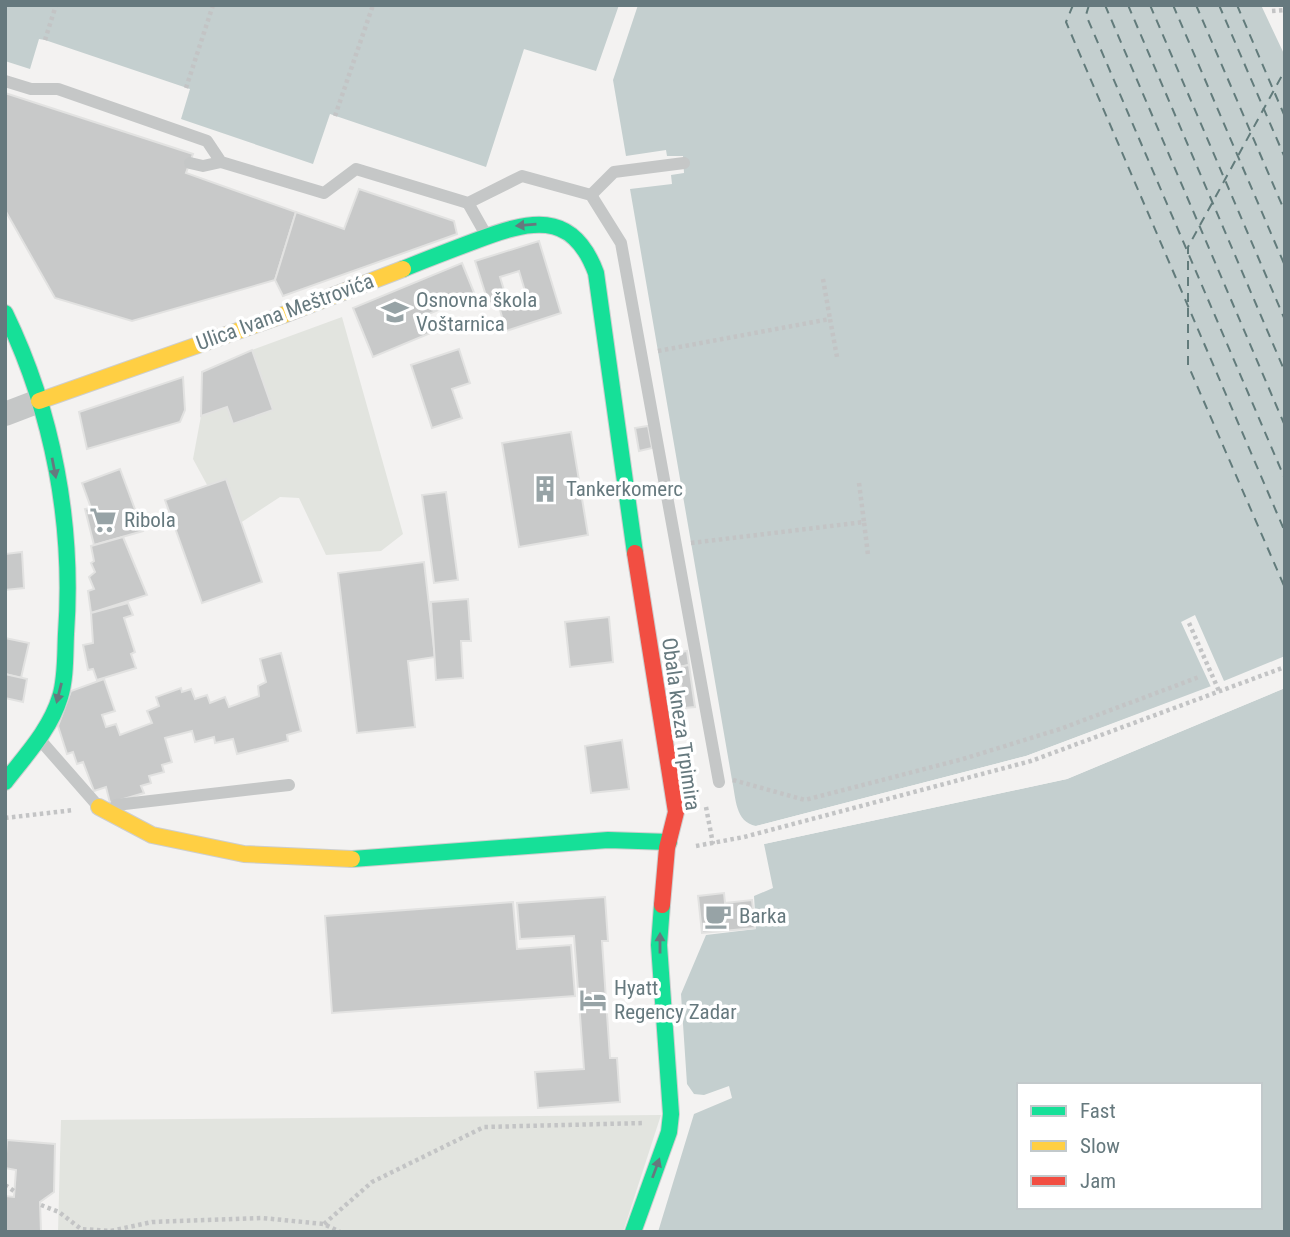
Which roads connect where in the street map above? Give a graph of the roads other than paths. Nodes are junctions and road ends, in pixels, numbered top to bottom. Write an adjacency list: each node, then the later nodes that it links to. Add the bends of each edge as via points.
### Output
1 (5, 81): 2 (lane, via 31,89 58,89 207,141)
2 (221, 162): 3 (lane); 6 (lane, via 324,192 356,169)
3 (190, 163)
4 (684, 163): 5 (lane, via 614,172)
5 (591, 195): 6 (lane, via 522,176); 13 (lane, via 621,243)
6 (468, 203): 8 (lane)
7 (566, 229): 8 (street, Ulica Ivana Meštrovića, one-way to 8, via 519,224); 17 (street, Obala kneza Trpimira, via 590,252 596,273 622,476 676,812)
8 (487, 236): 10 (street, Ulica Ivana Meštrovića)
9 (5, 313): 10 (street)
10 (39, 401): 11 (street, Ulica Ivana Meštrovića); 12 (street, one-way to 12, via 65,522 69,619 60,696)
11 (5, 414)
12 (38, 738): 14 (street); 16 (lane)
13 (726, 781)
14 (5, 782)
15 (289, 785): 16 (lane)
16 (99, 807): 17 (street, via 152,835 244,854 334,860 608,840)
17 (668, 845): 18 (street, Obala kneza Trpimira, one-way to 17, via 670,1122 672,1100 659,945)
18 (633, 1232)

